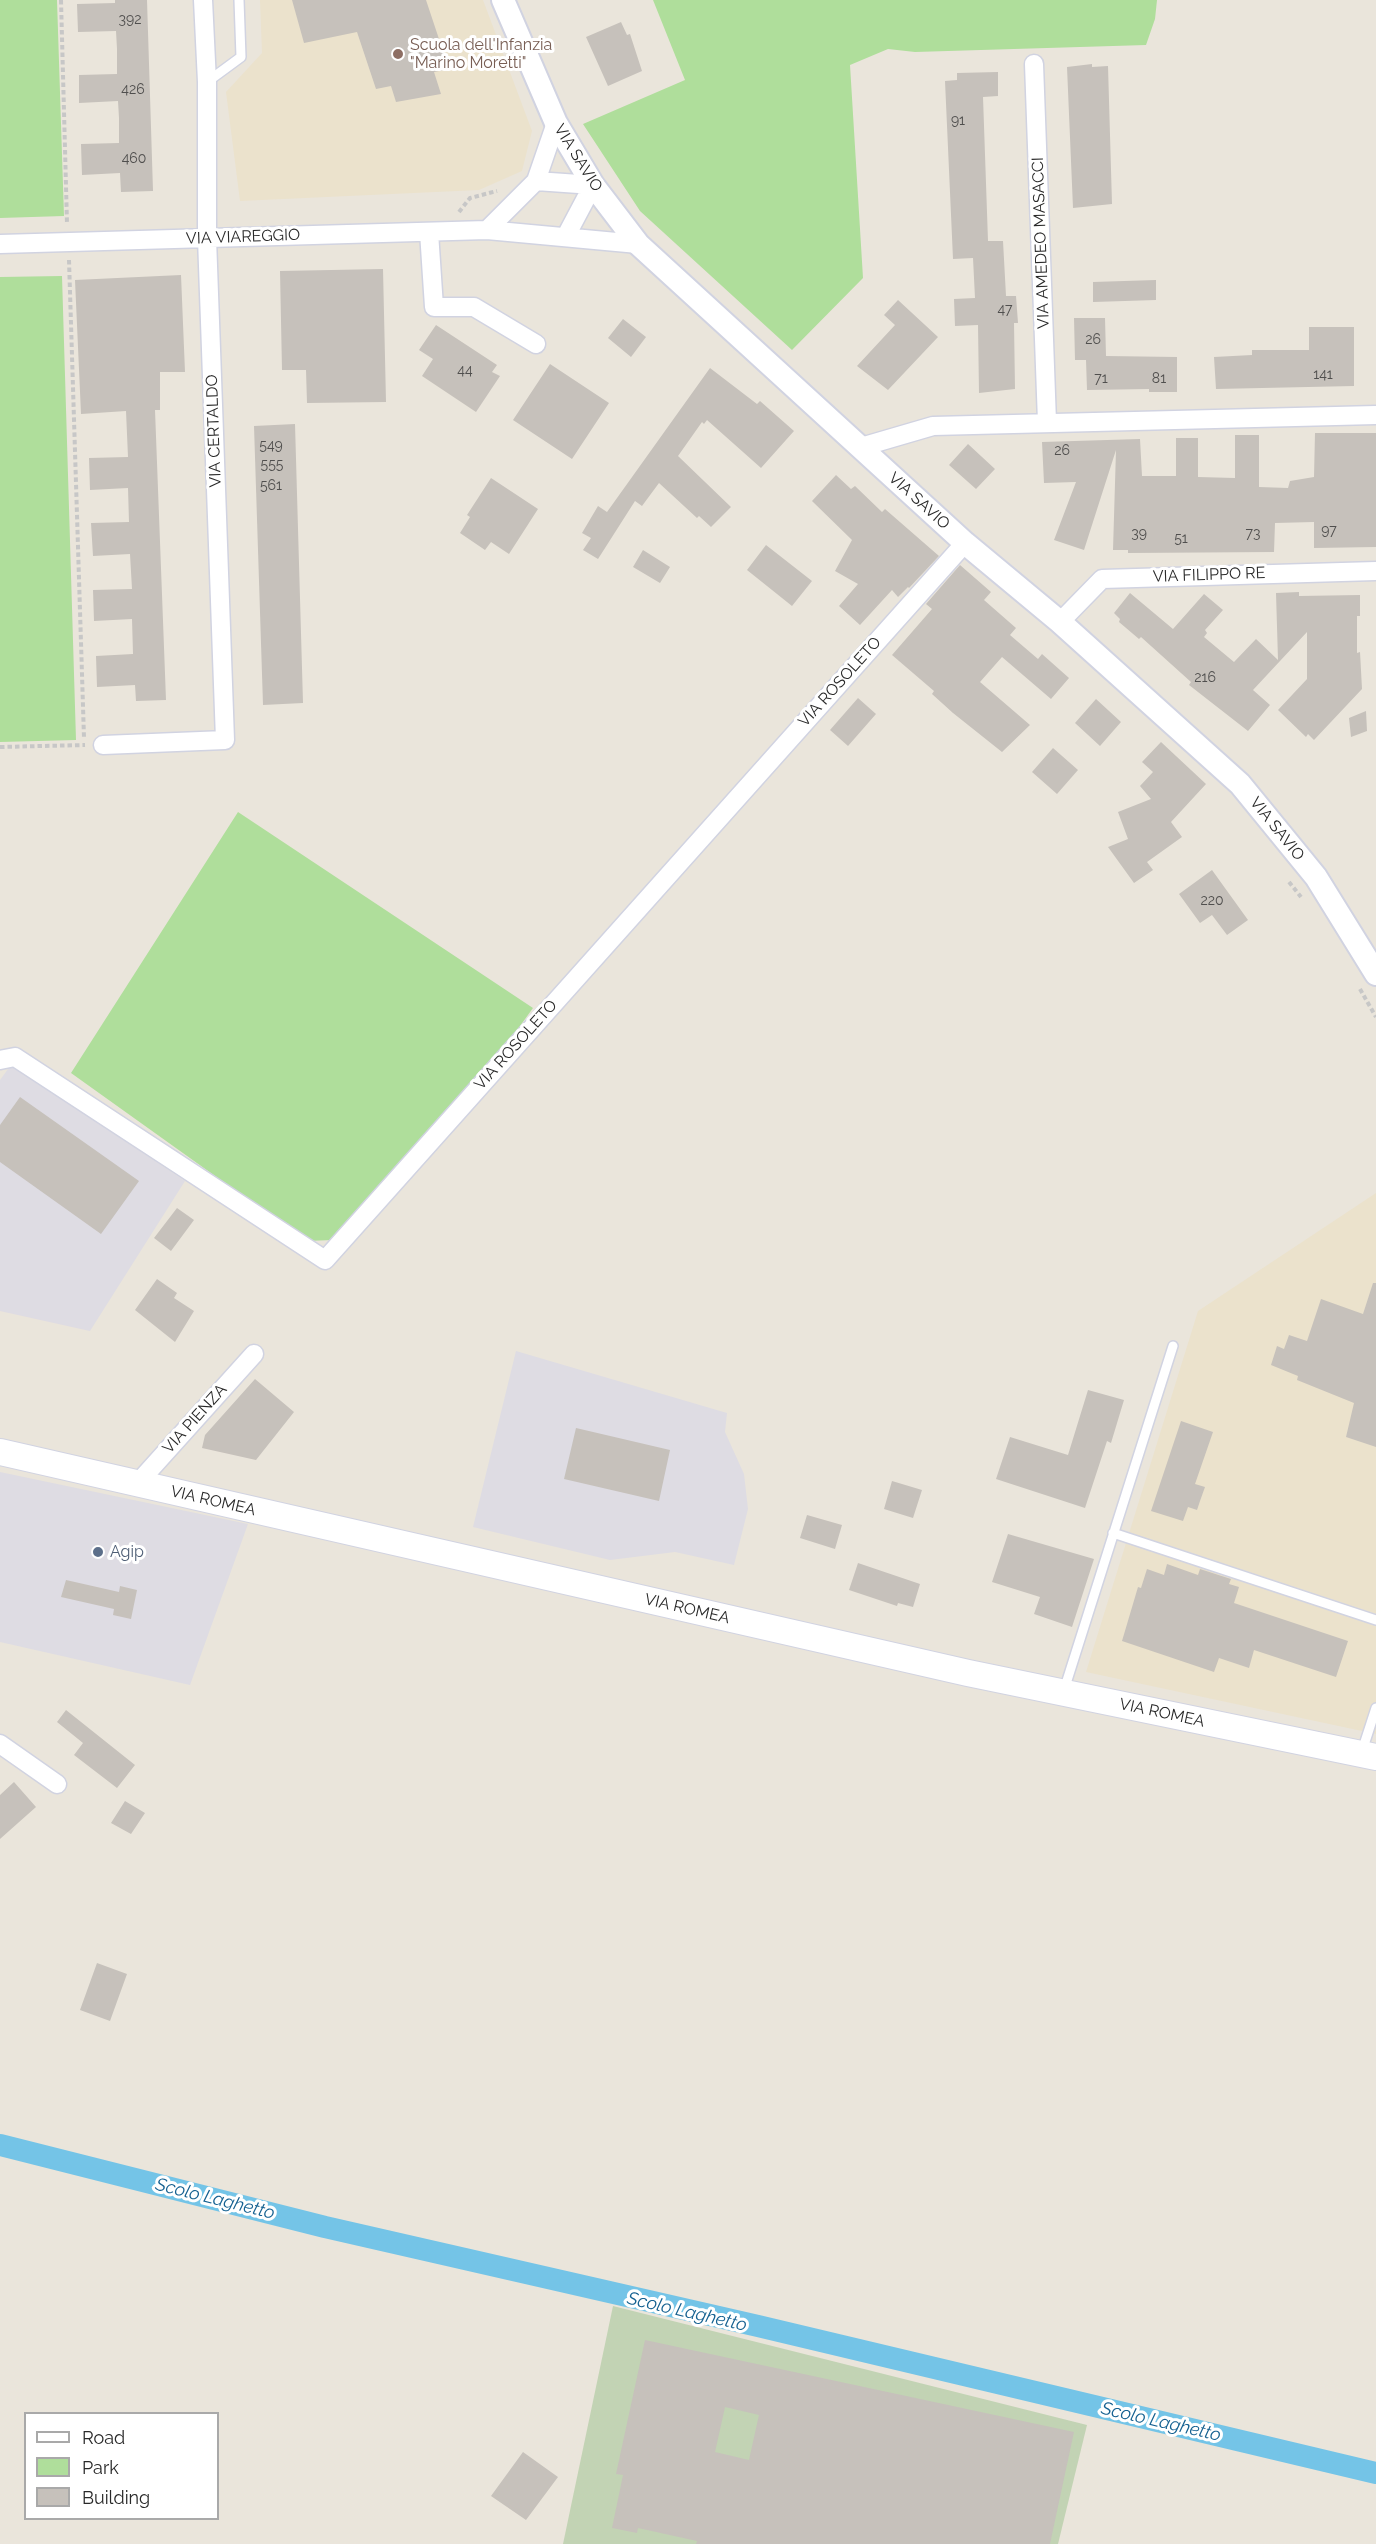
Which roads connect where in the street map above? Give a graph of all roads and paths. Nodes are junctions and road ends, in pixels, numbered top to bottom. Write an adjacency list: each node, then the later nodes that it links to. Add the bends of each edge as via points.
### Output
1 (61, 0): 14 (path)
2 (203, 0): 6 (street, VIA CERTALDO)
3 (239, 0): 6 (lane, via 241,57)
4 (503, 0): 7 (street, VIA SAVIO)
5 (1034, 64): 19 (street, VIA AMEDEO MASACCI)
6 (207, 82): 13 (street, VIA CERTALDO)
7 (556, 123): 8 (street); 9 (street, VIA SAVIO)
8 (536, 181): 9 (street); 10 (street)
9 (593, 185): 12 (street); 16 (street, VIA SAVIO)
10 (487, 230): 11 (street, VIA VIAREGGIO); 12 (street, VIA VIAREGGIO)
11 (429, 232): 13 (street, VIA VIAREGGIO); 17 (street, via 434,308 474,307)
12 (566, 236): 16 (street, VIA VIAREGGIO)
13 (207, 238): 14 (street, VIA VIAREGGIO); 25 (street, VIA CERTALDO, via 225,740)
14 (68, 242): 15 (street, VIA VIAREGGIO); 24 (path)
15 (0, 244)
16 (638, 244): 20 (street, VIA SAVIO)
17 (536, 344)
18 (1376, 415): 19 (street)
19 (1047, 422): 20 (street, via 933,426)
20 (861, 447): 21 (street, VIA SAVIO)
21 (965, 543): 23 (street, VIA SAVIO); 28 (street, VIA ROSOLETO, via 325,1260 15,1057)
22 (1376, 571): 23 (street, VIA FILIPPO RE, via 1102,579)
23 (1060, 622): 27 (street, VIA SAVIO, via 1240,784 1316,878)
24 (84, 745): 25 (path); 26 (path)
25 (103, 745)
26 (0, 747)
27 (1376, 974)
28 (0, 1060)
29 (1173, 1346): 33 (lane)
30 (254, 1354): 32 (street, VIA PIENZA)
31 (0, 1452): 32 (main road, VIA ROMEA)
32 (137, 1484): 35 (main road, VIA ROMEA)
33 (1113, 1533): 34 (lane); 35 (lane)
34 (1376, 1620)
35 (1064, 1692): 38 (main road, VIA ROMEA)
36 (1376, 1708): 38 (lane)
37 (0, 1744): 39 (street)
38 (1369, 1755)
39 (57, 1784)

